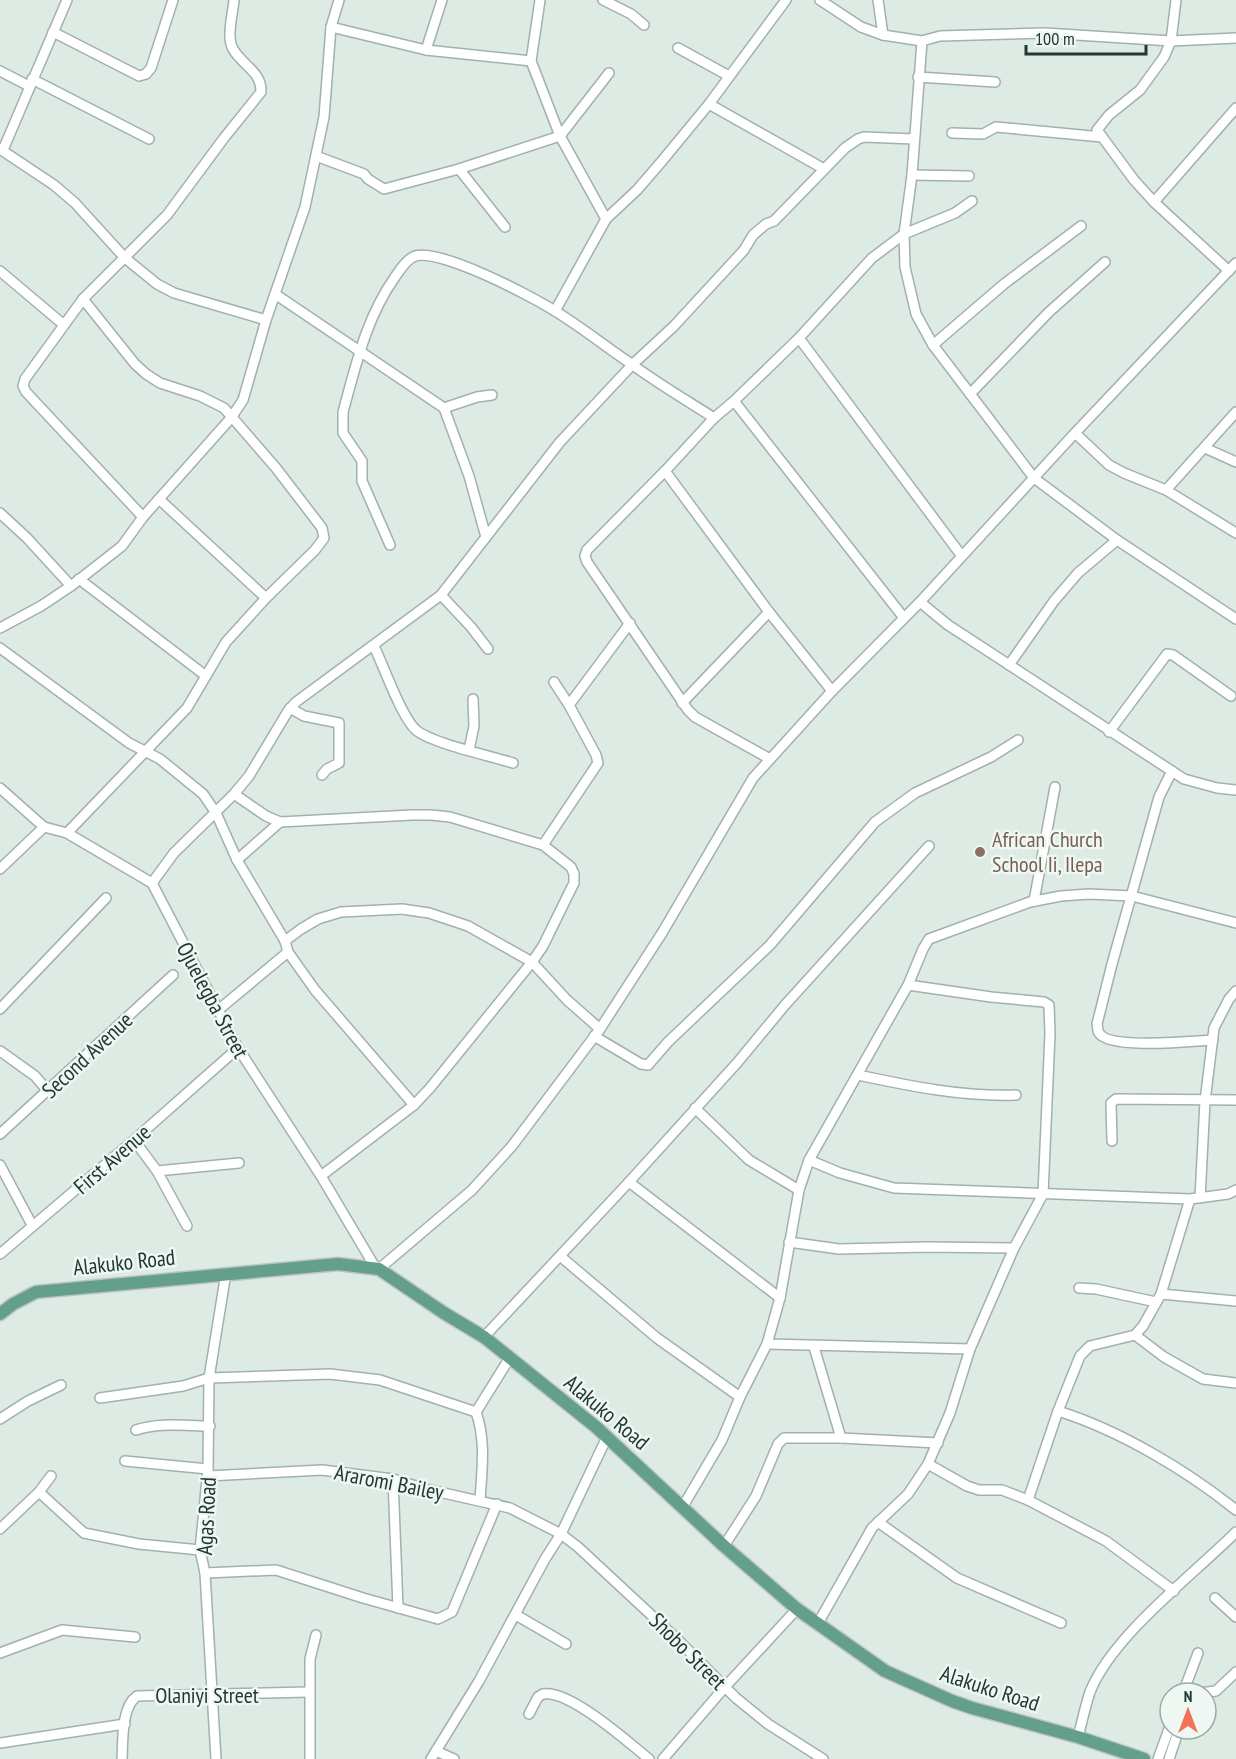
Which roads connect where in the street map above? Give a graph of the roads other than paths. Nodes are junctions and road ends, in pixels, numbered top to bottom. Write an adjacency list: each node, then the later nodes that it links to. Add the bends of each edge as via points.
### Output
1 (67, 0): 14 (street)
2 (173, 0): 14 (street, via 151,68 139,76)
3 (234, 0): 47 (street, via 232,47 260,79 261,92 167,215)
4 (339, 0): 13 (street)
5 (442, 0): 20 (street)
6 (540, 0): 21 (street)
7 (603, 0): 12 (street, via 631,14)
8 (786, 0): 24 (street)
9 (820, 0): 15 (street, via 861,27)
10 (878, 0): 15 (street)
11 (1176, 0): 18 (street)
12 (644, 26)
13 (331, 27): 20 (street); 36 (street, via 324,117)
14 (53, 32): 26 (street)
15 (883, 35): 17 (street)
16 (1236, 38): 18 (street)
17 (922, 40): 18 (street, via 939,36 1045,33); 25 (street)
18 (1171, 41): 32 (street, via 1140,90 1097,130)
19 (678, 48): 24 (street)
20 (426, 50): 21 (street)
21 (531, 61): 31 (street)
22 (0, 71): 26 (street)
23 (609, 73): 31 (street)
24 (729, 76): 28 (street)
25 (918, 77): 27 (street); 34 (street)
26 (30, 82): 33 (street); 35 (street)
27 (995, 82)
28 (709, 104): 38 (street); 43 (street, via 644,183)
29 (1236, 108): 42 (street)
30 (952, 133): 32 (street, via 983,134 996,128)
31 (560, 136): 37 (street); 43 (street)
32 (1102, 137): 42 (street)
33 (149, 139)
34 (914, 139): 38 (street, via 858,139); 39 (street)
35 (1, 150): 47 (street, via 75,203)
36 (316, 156): 37 (street, via 364,174 384,189); 52 (street, via 305,207)
37 (459, 169): 45 (street)
38 (824, 169): 60 (street, via 774,221 758,230 699,299)
39 (912, 175): 40 (street); 46 (street)
40 (969, 176)
41 (972, 201): 46 (street, via 955,213)
42 (1154, 202): 51 (street)
43 (606, 219): 54 (street)
44 (1081, 226): 58 (street, via 1004,284)
45 (505, 227)
46 (904, 234): 57 (street, via 872,258); 58 (street, via 905,267 913,306)
47 (125, 258): 53 (street); 55 (street, via 174,293)
48 (1106, 262): 61 (street, via 1049,312)
49 (1236, 263): 51 (street)
50 (0, 271): 56 (street)
51 (1229, 271): 68 (street)
52 (274, 294): 55 (street); 59 (street)
53 (84, 299): 56 (street); 66 (street, via 146,374 224,408)
54 (555, 311): 59 (street, via 461,264 419,255 401,268 377,304); 60 (street)
55 (266, 320): 66 (street, via 243,400)
56 (64, 325): 76 (street, via 23,386)
57 (799, 338): 63 (street); 81 (street)
58 (933, 345): 61 (street)
59 (360, 352): 64 (street); 80 (street, via 343,412 343,433 362,461 363,481)
60 (632, 365): 67 (street); 78 (street, via 560,442)
61 (970, 394): 72 (street)
62 (492, 395): 64 (street)
63 (735, 401): 67 (street); 88 (street)
64 (444, 408): 78 (street)
65 (1236, 412): 69 (street)
66 (231, 418): 74 (street); 85 (street, via 276,468 324,533 315,550)
67 (714, 418): 71 (street)
68 (1075, 433): 72 (street); 73 (street, via 1109,465)
69 (1205, 448): 70 (street); 73 (street)
70 (1236, 462)
71 (665, 471): 87 (street); 90 (street, via 585,556)
72 (1034, 478): 79 (street); 81 (street)
73 (1166, 490): 77 (street)
74 (159, 499): 76 (street); 85 (street)
75 (0, 513): 83 (street)
76 (143, 517): 82 (street, via 122,546)
77 (1236, 532)
78 (486, 537): 84 (street)
79 (1117, 540): 89 (street); 95 (street, via 1078,573)
80 (390, 545)
81 (961, 555): 86 (street)
82 (79, 579): 83 (street); 96 (street)
83 (71, 586): 91 (street)
84 (441, 596): 92 (street); 94 (street)
85 (266, 598): 96 (street, via 226,642)
86 (920, 602): 88 (street); 95 (street)
87 (769, 612): 98 (street); 101 (street)
88 (904, 618): 98 (street)
89 (1236, 619)
90 (630, 623): 101 (street); 102 (street)
91 (0, 628)
92 (374, 646): 103 (street); 106 (street, via 416,730)
93 (0, 648): 107 (street)
94 (488, 649)
95 (1009, 665): 104 (street)
96 (206, 676): 107 (street, via 187,708)
97 (554, 682): 102 (street)
98 (832, 691): 108 (street)
99 (1231, 696): 104 (street, via 1167,654)
100 (473, 699): 106 (street)
101 (682, 703): 108 (street, via 695,717)
102 (569, 705): 120 (street, via 598,763)
103 (290, 708): 111 (street, via 304,716 339,723 339,763); 115 (street)
104 (1109, 732): 110 (street)
105 (1018, 740): 137 (street, via 915,793 875,822 770,945 648,1065)
106 (470, 750): 109 (street)
107 (145, 752): 116 (street, via 160,759 203,794); 119 (street)
108 (770, 759): 137 (street, via 753,778 662,933)
109 (513, 762)
110 (1172, 771): 114 (street, via 1199,784); 125 (street, via 1159,797)
111 (322, 775)
112 (1055, 787): 127 (street)
113 (0, 788): 118 (street)
114 (1236, 790)
115 (234, 795): 116 (street); 117 (street)
116 (216, 813): 122 (street); 124 (street, via 181,846)
117 (280, 822): 120 (street, via 431,814); 122 (street)
118 (44, 827): 119 (street); 123 (street)
119 (67, 833): 124 (street)
120 (543, 845): 131 (street, via 571,867 574,883)
121 (928, 846): 147 (street)
122 (237, 860): 129 (street)
123 (0, 869)
124 (152, 883): 136 (street, Ojuelegba Street)
125 (1132, 896): 127 (street, via 1089,894); 128 (street); 138 (street, via 1098,1014 1099,1033 1124,1043)
126 (106, 898): 135 (street)
127 (1034, 901): 133 (street, via 929,939)
128 (1236, 923)
129 (285, 941): 130 (street); 131 (street, via 318,919 340,912 402,909 468,926)
130 (288, 952): 136 (street); 146 (street, via 315,990)
131 (532, 962): 137 (street); 146 (street)
132 (173, 975): 142 (street, Second Avenue)
133 (908, 985): 141 (street); 159 (street, via 1049,1005)
134 (1236, 990): 138 (street, via 1214,1028)
135 (0, 1009)
136 (217, 1011): 139 (street, Ojuelegba Street)
137 (597, 1032): 167 (street, via 512,1146 480,1181)
138 (1213, 1040): 145 (street)
139 (238, 1048): 149 (street, First Avenue); 155 (street, Ojuelegba Street)
140 (0, 1051): 142 (street, via 35,1076)
141 (858, 1075): 143 (street, via 950,1092); 151 (street)
142 (48, 1091): 148 (street, Second Avenue)
143 (1016, 1095)
144 (1236, 1100): 145 (street)
145 (1205, 1101): 150 (street, via 1116,1099 1111,1103); 160 (street)
146 (414, 1105): 155 (street)
147 (695, 1108): 156 (street); 157 (street, via 749,1160)
148 (0, 1134)
149 (134, 1140): 154 (street); 161 (street, First Avenue)
150 (1112, 1141)
151 (809, 1160): 157 (street); 159 (street, via 894,1188)
152 (239, 1163): 154 (street)
153 (0, 1165): 161 (street)
154 (157, 1172): 162 (street)
155 (321, 1176): 167 (street, Ojuelegba Street)
156 (629, 1182): 166 (street); 170 (street)
157 (799, 1190): 163 (street)
158 (1236, 1190): 160 (street)
159 (1042, 1194): 160 (street); 164 (street)
160 (1195, 1199): 171 (street)
161 (32, 1225): 165 (street, First Avenue)
162 (187, 1226)
163 (789, 1242): 164 (street, via 839,1249); 170 (street)
164 (1014, 1248): 178 (street)
165 (0, 1254)
166 (560, 1256): 175 (street); 183 (street, via 657,1338)
167 (377, 1268): 168 (main road, Alakuko Road, via 338,1264); 175 (main road, Alakuko Road)
168 (226, 1273): 173 (main road, Alakuko Road, via 36,1292); 180 (street, Agas Road)
169 (1079, 1288): 171 (street)
170 (780, 1298): 176 (street)
171 (1158, 1298): 172 (street); 174 (street)
172 (1236, 1301)
173 (0, 1314)
174 (1135, 1335): 181 (street, via 1203,1379); 185 (street, via 1090,1346 1075,1367)
175 (484, 1337): 179 (main road, Alakuko Road)
176 (767, 1344): 177 (street); 183 (street)
177 (814, 1347): 178 (street); 191 (street)
178 (970, 1349): 192 (street)
179 (509, 1359): 186 (street); 190 (main road, Alakuko Road)
180 (209, 1378): 184 (street, via 183,1386); 186 (street, via 351,1375 380,1380); 188 (street, Agas Road)
181 (1236, 1383)
182 (61, 1385): 187 (street)
183 (740, 1397): 202 (street, via 722,1440)
184 (100, 1398)
185 (1058, 1411): 200 (street); 203 (street, via 1092,1424 1188,1474)
186 (476, 1412): 199 (street, via 483,1443)
187 (0, 1419)
188 (210, 1426): 189 (street, via 163,1424); 195 (street, Agas Road)
189 (136, 1430)
190 (607, 1437): 202 (main road, Alakuko Road); 207 (street)
191 (841, 1438): 192 (street); 208 (street, via 782,1440 756,1496)
192 (938, 1443): 194 (street)
193 (125, 1461): 195 (street, Araromi Bailey)
194 (928, 1464): 200 (street, via 967,1486 1002,1490); 204 (street, via 908,1494)
195 (208, 1473): 197 (street, Araromi Bailey, via 322,1470); 209 (street, Agas Road)
196 (51, 1476): 198 (street)
197 (393, 1479): 199 (street, Araromi Bailey); 213 (street)
198 (39, 1492): 205 (street); 209 (street, via 84,1533)
199 (480, 1500): 201 (street, Araromi Bailey)
200 (1028, 1500): 211 (street, via 1106,1541)
201 (497, 1504): 207 (street, Araromi Bailey); 213 (street, via 452,1612 432,1619)
202 (682, 1508): 208 (main road, Alakuko Road)
203 (1236, 1510)
204 (879, 1522): 217 (street, via 957,1578); 218 (street, via 864,1540)
205 (0, 1528)
206 (1236, 1532): 211 (street)
207 (561, 1534): 215 (street); 226 (street, Shobo Street, via 634,1598)
208 (724, 1546): 214 (main road, Alakuko Road)
209 (200, 1550): 210 (street, Agas Road)
210 (205, 1573): 213 (street, via 276,1570); 229 (street, Agas Road)
211 (1174, 1591): 232 (street, via 1111,1655 1090,1692)
212 (1215, 1598): 216 (street)
213 (398, 1608)
214 (797, 1609): 218 (main road, Alakuko Road); 226 (street)
215 (516, 1614): 221 (street); 236 (street)
216 (1236, 1617)
217 (1060, 1623)
218 (817, 1625): 232 (main road, Alakuko Road, via 907,1682 972,1708)
219 (316, 1635): 228 (street, via 309,1659)
220 (135, 1638): 222 (street, via 62,1630)
221 (566, 1644)
222 (0, 1653)
223 (1198, 1653): 225 (street)
224 (1236, 1672): 227 (street)
225 (1188, 1681)
226 (724, 1688): 242 (street); 243 (street, Shobo Street, via 768,1724)
227 (1218, 1689)
228 (309, 1692): 229 (street, Olaniyi Street); 239 (street)
229 (212, 1696): 231 (street, Olaniyi Street, via 137,1696 126,1709); 238 (street, Agas Road)
230 (529, 1714): 241 (street, via 538,1697 555,1694 602,1720)
231 (125, 1724): 235 (street); 237 (street, Olaniyi Street)
232 (1078, 1737): 244 (main road, Alakuko Road)
233 (1165, 1741): 245 (street)
234 (1175, 1741): 246 (street)
235 (0, 1743)
236 (433, 1755): 240 (street)
237 (122, 1759)
238 (216, 1759)
239 (310, 1759)
240 (454, 1759)
241 (649, 1759)
242 (663, 1759)
243 (823, 1759)
244 (1144, 1759)
245 (1158, 1759)
246 (1169, 1759)

